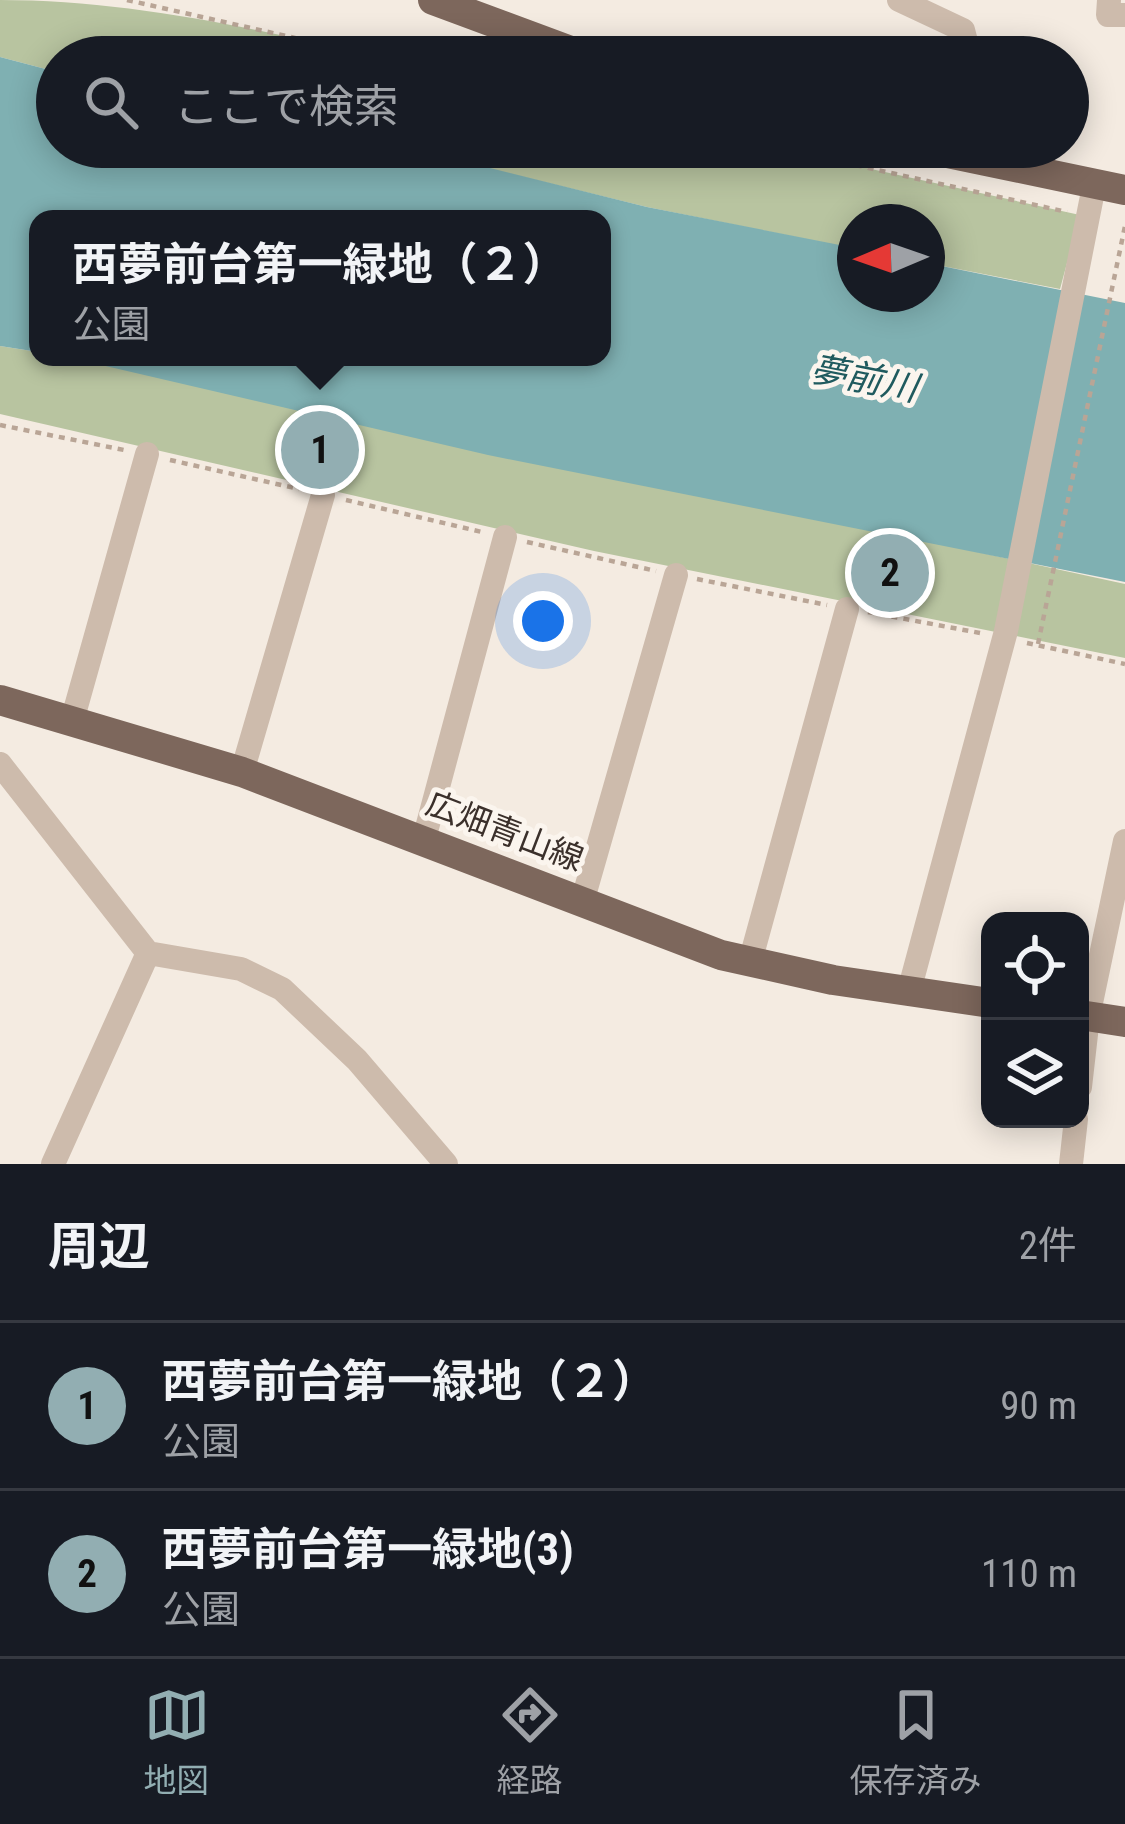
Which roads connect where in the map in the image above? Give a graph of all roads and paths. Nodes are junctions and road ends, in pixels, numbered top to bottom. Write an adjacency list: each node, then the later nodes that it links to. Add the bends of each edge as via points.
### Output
1 (127, 0): 6 (path)
2 (434, 0): 7 (main road)
3 (899, 0): 8 (street)
4 (1109, 0): 5 (street, via 1108,15)
5 (1125, 15)
6 (286, 36)
7 (531, 36)
8 (965, 36)
9 (863, 168): 12 (path)
10 (1029, 168): 11 (main road)
11 (1110, 188): 12 (street)
12 (1083, 220): 19 (street)
13 (1125, 226): 20 (path)
14 (147, 454): 23 (street)
15 (323, 494): 25 (street)
16 (505, 537): 26 (street)
17 (676, 575): 28 (street)
18 (847, 609): 30 (street)
19 (1005, 634): 20 (path); 31 (street)
20 (1038, 645): 21 (path)
21 (1125, 664)
22 (0, 700): 23 (main road, 広畑青山線)
23 (72, 721): 25 (main road, 広畑青山線)
24 (0, 764): 29 (street)
25 (242, 772): 26 (main road, 広畑青山線)
26 (424, 839): 28 (main road, 広畑青山線)
27 (1125, 841): 32 (street)
28 (583, 899): 30 (main road, 広畑青山線)
29 (148, 953): 37 (street); 38 (street, via 242,969 282,988)
30 (750, 962): 31 (main road, 広畑青山線)
31 (909, 992): 33 (main road, 広畑青山線)
32 (1089, 995)
33 (981, 1002)
34 (1089, 1017): 35 (main road)
35 (1125, 1022)
36 (1075, 1128): 39 (street)
37 (53, 1164)
38 (446, 1164)
39 (1071, 1164)

